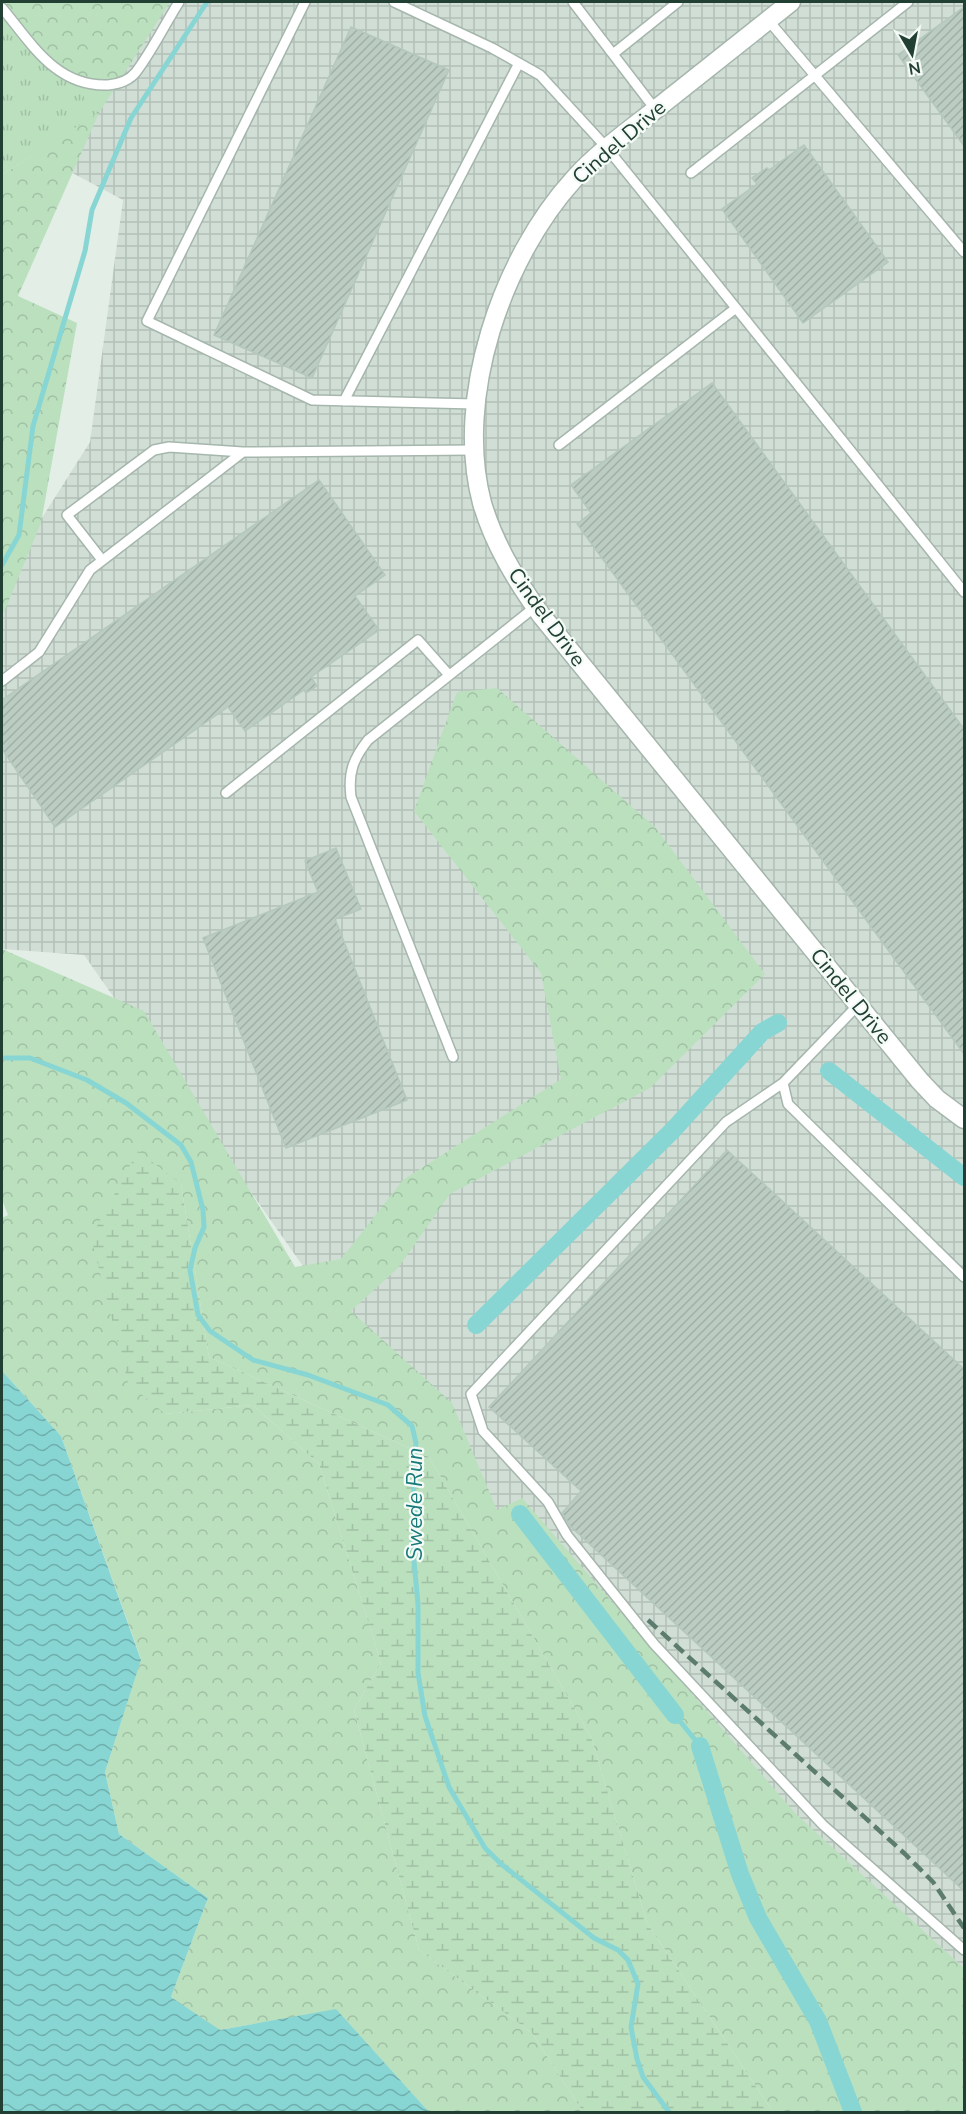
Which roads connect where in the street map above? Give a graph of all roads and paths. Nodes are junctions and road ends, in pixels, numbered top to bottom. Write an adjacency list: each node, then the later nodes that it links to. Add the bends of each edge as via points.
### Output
1 (179, 2): 8 (lane, via 135,74 119,84 99,85 79,83 59,72)
2 (305, 2): 18 (lane, via 147,321 312,400)
3 (394, 2): 11 (lane)
4 (573, 2): 10 (lane)
5 (678, 2): 10 (lane)
6 (792, 2): 9 (street, Cindel Drive)
7 (908, 2): 12 (lane)
8 (2, 8)
9 (768, 20): 12 (lane); 13 (street, Cindel Drive)
10 (613, 54): 13 (lane)
11 (519, 63): 14 (lane, via 540,75); 18 (lane)
12 (814, 76): 15 (lane); 16 (lane)
13 (655, 110): 14 (street, Cindel Drive)
14 (607, 148): 17 (lane); 19 (street, Cindel Drive, via 553,203 520,258 493,330)
15 (691, 173)
16 (964, 252)
17 (736, 308): 20 (lane); 24 (lane)
18 (344, 401): 19 (lane)
19 (475, 404): 21 (street, Cindel Drive)
20 (559, 445)
21 (474, 450): 22 (lane); 25 (street, Cindel Drive, via 483,503 493,533)
22 (243, 452): 23 (lane); 23 (lane, via 169,447 154,450 67,515)
23 (102, 560): 27 (lane, via 90,570 39,652)
24 (964, 592)
25 (535, 607): 26 (lane); 29 (street, Cindel Drive)
26 (449, 675): 28 (lane, via 418,640); 30 (lane, via 368,740 354,757 349,780 351,797)
27 (2, 681)
28 (226, 793)
29 (858, 1005): 31 (lane); 32 (street, Cindel Drive, via 920,1081)
30 (453, 1057)
31 (783, 1083): 33 (lane, via 788,1104); 34 (lane, via 726,1122 471,1394 483,1431 548,1502 567,1535 654,1644 823,1826)
32 (964, 1119)
33 (964, 1277)
34 (964, 1950)

